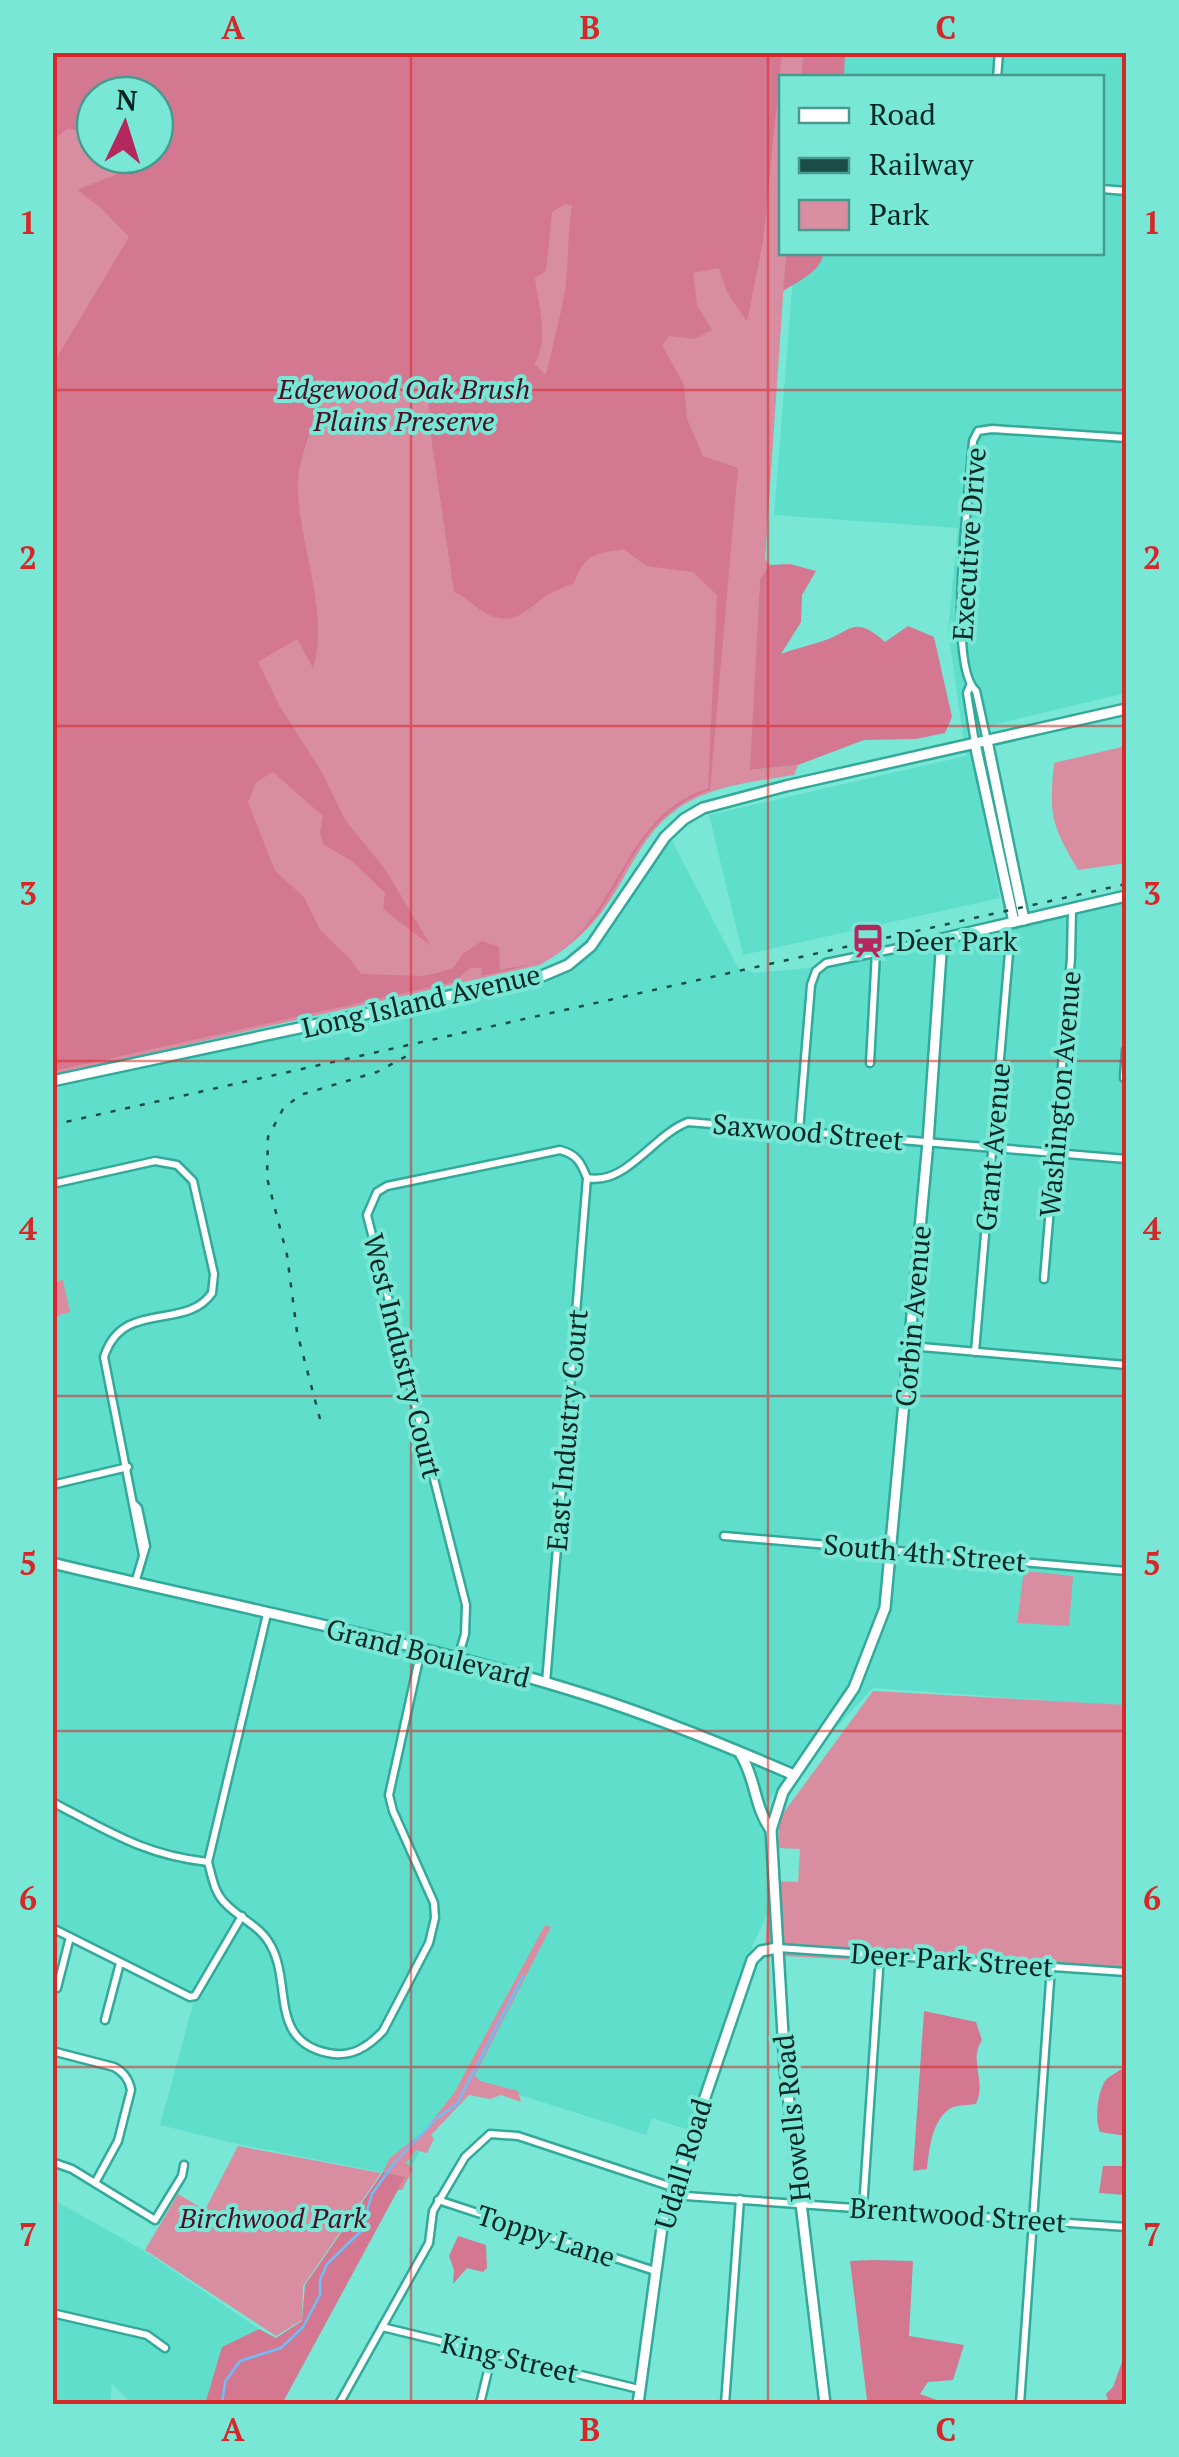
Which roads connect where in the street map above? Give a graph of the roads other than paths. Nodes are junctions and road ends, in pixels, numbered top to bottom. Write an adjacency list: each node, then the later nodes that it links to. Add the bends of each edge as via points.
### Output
1 (1126, 438): 2 (street, Executive Drive, via 978,431 960,616)
2 (970, 686): 4 (street, Executive Drive); 5 (street, Executive Drive)
3 (1126, 710): 4 (street, Long Island Avenue)
4 (987, 741): 5 (street, Long Island Avenue); 8 (street)
5 (975, 744): 8 (street); 15 (street, Long Island Avenue, via 703,808 664,837 592,946 542,976)
6 (1126, 896): 7 (street)
7 (1072, 908): 8 (street); 19 (street, Washington Avenue)
8 (1019, 921): 9 (street)
9 (942, 938): 11 (street); 17 (street, Corbin Avenue)
10 (1010, 942): 18 (street, Grant Avenue)
11 (876, 952): 13 (street); 16 (street, via 819,967)
12 (1126, 1050): 14 (street)
13 (870, 1063)
14 (1124, 1078)
15 (52, 1081)
16 (799, 1131): 17 (street, Saxwood Street); 21 (street, Saxwood Street, via 688,1122 613,1176)
17 (928, 1142): 18 (street, Saxwood Street); 24 (street, Corbin Avenue)
18 (993, 1148): 19 (street, Saxwood Street); 25 (street, Grant Avenue)
19 (1055, 1153): 20 (street, Saxwood Street); 23 (street, Washington Avenue)
20 (1126, 1159)
21 (587, 1178): 36 (street, West Industry Court, via 572,1154 547,1152 387,1186 376,1192 367,1216 466,1605); 37 (street, East Industry Court)
22 (52, 1184): 27 (street, via 155,1161 177,1165 193,1181 214,1274 212,1293 200,1306 131,1323 113,1338 104,1358)
23 (1044, 1279)
24 (910, 1346): 25 (street); 30 (street, Corbin Avenue)
25 (974, 1352): 26 (street)
26 (1126, 1366)
27 (128, 1467): 28 (street); 33 (street, via 146,1541)
28 (52, 1485)
29 (724, 1536): 30 (street, South 4th Street)
30 (892, 1550): 32 (street, South 4th Street); 39 (street, Corbin Avenue, via 885,1608 854,1688)
31 (52, 1563): 33 (street, Grand Boulevard)
32 (1126, 1571)
33 (135, 1583): 34 (street, Grand Boulevard)
34 (267, 1614): 35 (street, Grand Boulevard); 42 (street)
35 (421, 1650): 36 (street, Grand Boulevard); 43 (street, via 389,1795 435,1918 429,1944 371,2044 333,2054 308,2045 291,2029 271,1944)
36 (458, 1658): 37 (street, Grand Boulevard)
37 (546, 1683): 38 (street, Grand Boulevard)
38 (740, 1754): 39 (street, Grand Boulevard); 41 (street)
39 (794, 1775): 41 (street, Corbin Avenue)
40 (52, 1802): 42 (street, via 138,1847)
41 (771, 1830): 46 (street, Howells Road)
42 (208, 1862): 43 (street, via 218,1895)
43 (242, 1916): 48 (street, via 190,1998)
44 (52, 1928): 45 (street)
45 (70, 1937): 48 (street); 51 (street)
46 (777, 1948): 47 (street, Deer Park Street); 57 (street, Udall Road, via 761,1950 752,1960); 60 (street, Howells Road)
47 (880, 1956): 49 (street, Deer Park Street); 61 (street)
48 (120, 1963): 52 (street)
49 (1051, 1967): 50 (street, Deer Park Street); 62 (street)
50 (1126, 1972)
51 (57, 1988)
52 (106, 2020)
53 (52, 2051): 56 (street, via 114,2066 130,2082 118,2141)
54 (52, 2162): 56 (street)
55 (184, 2166): 56 (street, via 155,2220)
56 (95, 2183)
57 (671, 2191): 58 (street, Brentwood Street, via 501,2132 477,2143); 59 (street, Brentwood Street); 64 (street, Udall Road)
58 (438, 2200): 64 (street, Toppy Lane); 66 (street, via 429,2243)
59 (740, 2200): 60 (street, Brentwood Street); 73 (street)
60 (801, 2204): 61 (street, Brentwood Street); 74 (street, Howells Road)
61 (863, 2208): 62 (street, Brentwood Street)
62 (1034, 2220): 63 (street, Brentwood Street); 75 (street)
63 (1126, 2227)
64 (655, 2271): 69 (street, Udall Road)
65 (52, 2313): 67 (street, via 148,2336)
66 (382, 2328): 68 (street, King Street); 70 (street)
67 (166, 2348)
68 (492, 2354): 69 (street, King Street); 71 (street)
69 (639, 2389): 72 (street, Udall Road)
70 (339, 2404)
71 (480, 2404)
72 (638, 2404)
73 (725, 2404)
74 (825, 2404)
75 (1020, 2404)

